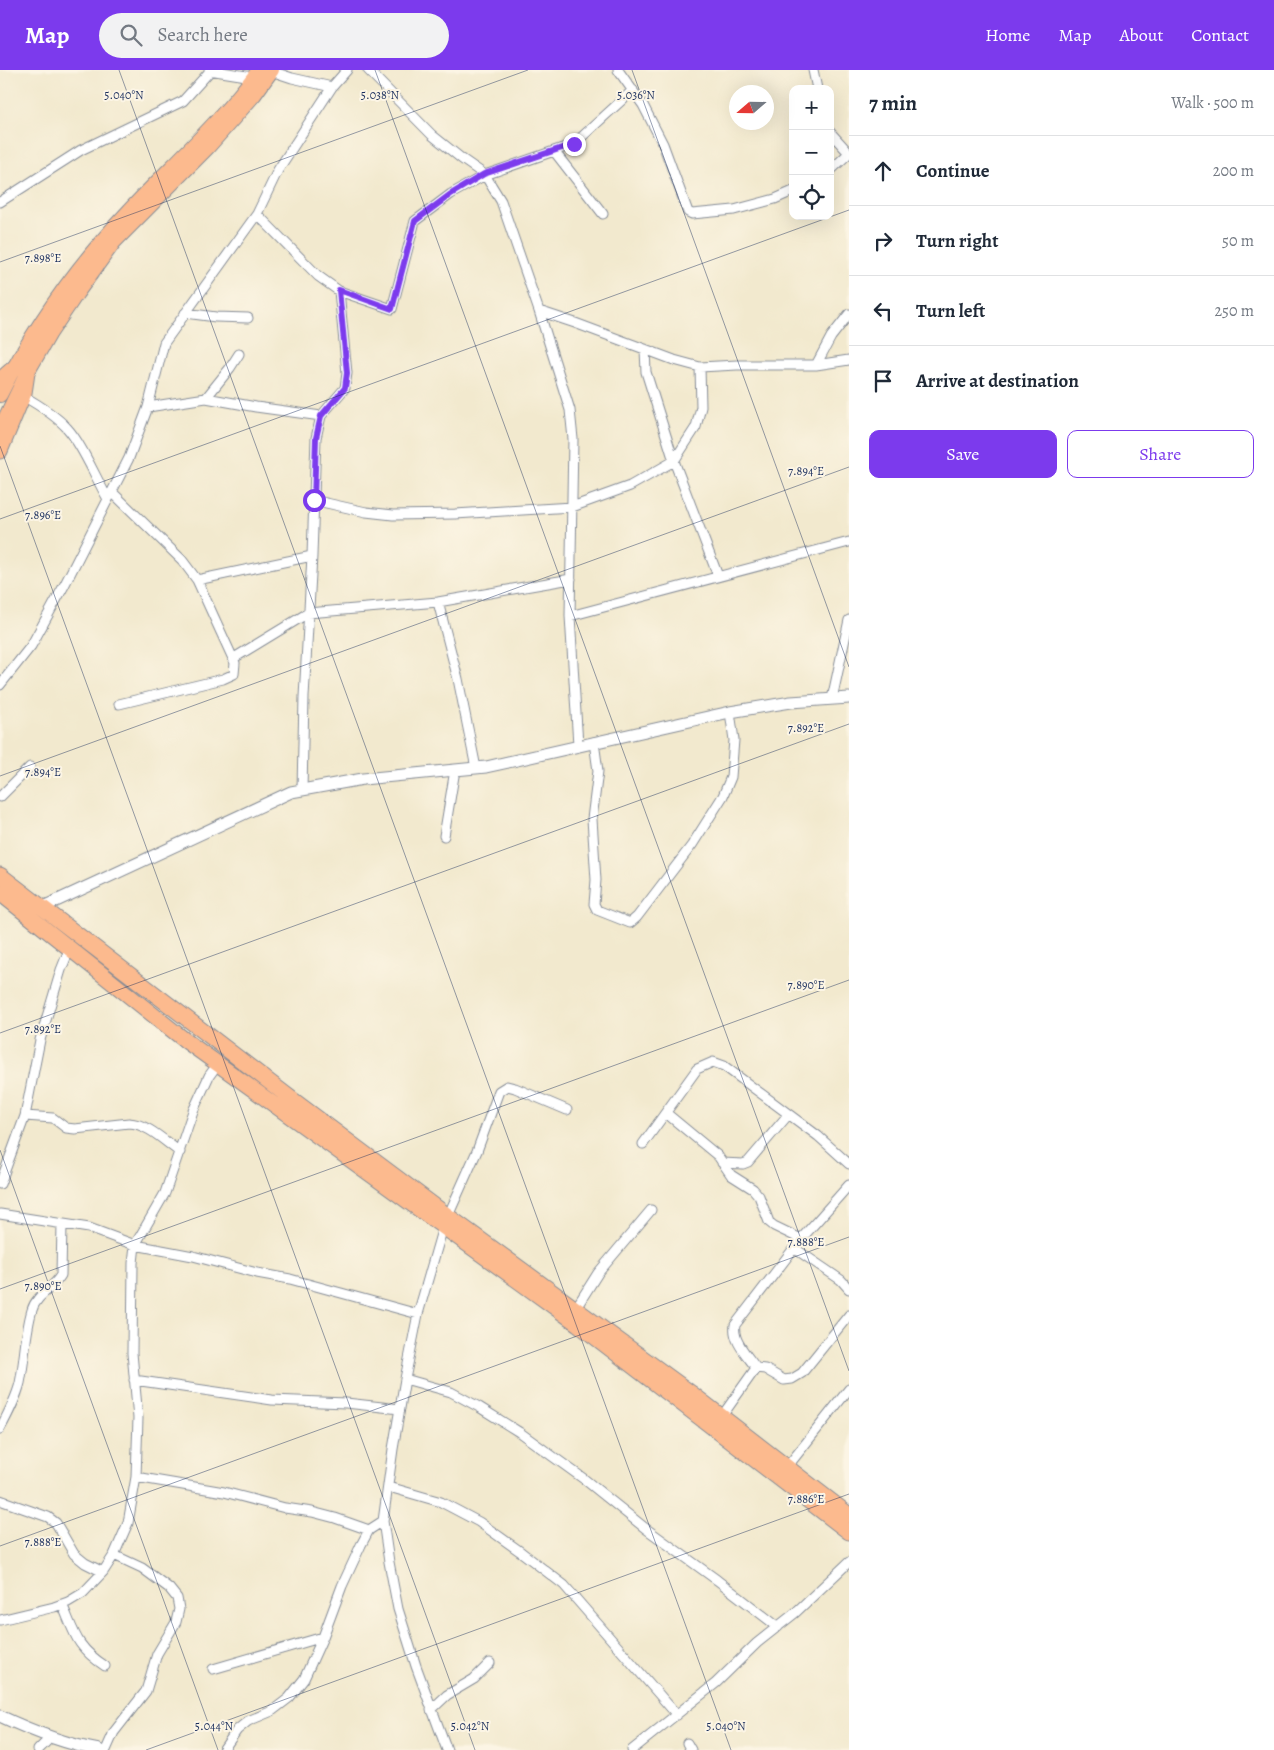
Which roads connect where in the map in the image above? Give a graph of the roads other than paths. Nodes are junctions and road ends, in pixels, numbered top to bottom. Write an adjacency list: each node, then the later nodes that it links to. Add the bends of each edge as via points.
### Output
1 (210, 70): 6 (street); 16 (street, via 184,101 81,150)
2 (346, 70): 8 (street)
3 (368, 70): 14 (street, via 432,135)
4 (618, 70): 9 (street)
5 (813, 70): 7 (street)
6 (264, 72): 8 (street); 29 (main road, via 254,95 208,147 114,242); 29 (main road, via 106,237 39,326)
7 (816, 85)
8 (332, 87): 17 (street, via 278,170)
9 (633, 90): 11 (street, via 574,144); 15 (street, via 662,144 688,212 734,210)
10 (834, 136): 12 (street)
11 (554, 151): 14 (street); 18 (street)
12 (849, 153): 13 (street)
13 (834, 167)
14 (484, 174): 19 (street, via 415,221 392,309); 20 (street, via 501,201)
15 (789, 193)
16 (0, 202)
17 (257, 214): 19 (street, via 318,276); 21 (street)
18 (603, 214)
19 (339, 290): 35 (street, via 347,373 345,388)
20 (539, 311): 24 (street); 41 (street, via 570,410)
21 (185, 313): 23 (street); 34 (street, via 162,348)
22 (849, 314): 27 (street, via 831,337)
23 (248, 318)
24 (645, 349): 28 (street); 38 (street, via 646,372)
25 (239, 354): 33 (street)
26 (849, 360): 27 (street)
27 (816, 365): 28 (street)
28 (700, 367): 38 (street, via 701,407 696,427)
29 (21, 370): 30 (highway); 31 (main road); 32 (highway); 36 (main road)
30 (0, 380)
31 (0, 395)
32 (24, 396): 37 (highway); 39 (street, via 67,427)
33 (206, 398): 34 (street); 35 (street)
34 (148, 406): 39 (street, via 129,458)
35 (321, 416): 40 (street, via 316,438)
36 (0, 429)
37 (0, 451)
38 (674, 461): 41 (street, via 630,486); 44 (street)
39 (110, 495): 45 (street, via 182,560); 52 (street, via 31,646)
40 (314, 500): 41 (street, via 393,515); 43 (street)
41 (572, 507): 46 (street)
42 (849, 542): 44 (street)
43 (312, 556): 45 (street); 48 (street)
44 (718, 576): 49 (street)
45 (197, 580): 51 (street)
46 (571, 580): 47 (street); 49 (street)
47 (438, 602): 48 (street); 60 (street)
48 (308, 614): 51 (street); 62 (street)
49 (570, 616): 58 (street)
50 (849, 620): 54 (street)
51 (234, 658): 55 (street, via 234,674 223,680)
52 (0, 685)
53 (849, 698): 54 (street)
54 (832, 699): 56 (street)
55 (120, 704)
56 (730, 712): 57 (street); 57 (street, via 734,740 731,776 723,796 692,844 630,923 597,910 594,904 596,880 592,819 598,771)
57 (594, 742): 58 (street)
58 (578, 745): 60 (street)
59 (30, 767): 63 (street)
60 (476, 768): 61 (street)
61 (456, 770): 62 (street, via 363,779); 64 (street)
62 (302, 790): 67 (street, via 266,802)
63 (0, 797)
64 (444, 836)
65 (0, 875): 67 (highway)
66 (0, 893): 68 (highway)
67 (41, 908): 82 (highway)
68 (69, 950): 69 (highway); 73 (street, via 40,1040)
69 (217, 1064): 75 (street, via 194,1111); 82 (highway)
70 (567, 1110): 82 (street, via 515,1088 507,1086 499,1091)
71 (666, 1113): 72 (street, via 697,1069 713,1062 724,1066); 74 (street); 76 (street, via 718,1156)
72 (788, 1115): 76 (street, via 748,1162); 77 (street)
73 (25, 1116): 75 (street, via 53,1118 66,1128 75,1129 138,1123); 78 (street)
74 (643, 1144)
75 (180, 1152): 85 (street, via 165,1193)
76 (722, 1163): 84 (street, via 731,1175 753,1189 769,1222)
77 (849, 1164)
78 (0, 1184)
79 (849, 1185): 84 (street)
80 (651, 1210): 89 (street, via 598,1273)
81 (0, 1214): 83 (street)
82 (446, 1222): 88 (street); 89 (highway)
83 (62, 1224): 85 (street, via 89,1228); 97 (street, via 61,1275 32,1309 20,1384)
84 (800, 1239): 86 (street)
85 (135, 1245): 88 (street, via 290,1279); 93 (street)
86 (794, 1248): 87 (street); 91 (street, via 735,1325 738,1342)
87 (849, 1289)
88 (418, 1314): 92 (street)
89 (573, 1314): 96 (highway); 105 (highway)
90 (849, 1315): 91 (street, via 798,1377 784,1380 765,1369)
91 (756, 1368): 96 (street)
92 (405, 1379): 95 (street); 111 (street, via 451,1392 519,1432)
93 (134, 1380): 95 (street, via 272,1400); 99 (street, via 138,1418)
94 (849, 1389): 98 (street)
95 (400, 1409): 100 (street)
96 (722, 1416): 98 (highway)
97 (0, 1429)
98 (788, 1468): 102 (highway)
99 (136, 1477): 104 (street, via 312,1512); 106 (street, via 128,1523)
100 (389, 1487): 103 (street); 118 (street, via 441,1502 479,1522 564,1585)
101 (0, 1500): 108 (street, via 48,1517 56,1523 74,1554)
102 (849, 1515)
103 (383, 1521): 104 (street); 116 (street, via 398,1609)
104 (369, 1530): 112 (street, via 342,1586)
105 (849, 1532)
106 (114, 1554): 108 (street); 122 (street, via 142,1568 169,1588 180,1609 158,1654 146,1691 114,1732)
107 (849, 1562): 111 (street)
108 (103, 1572): 109 (street, via 83,1593)
109 (62, 1604): 110 (street); 114 (street, via 80,1646)
110 (0, 1620)
111 (778, 1627): 118 (street)
112 (323, 1637): 115 (street); 123 (street, via 304,1679 289,1698 272,1711 248,1721 237,1730)
113 (490, 1663): 116 (street, via 474,1679)
114 (105, 1666)
115 (213, 1669)
116 (431, 1710): 124 (street)
117 (0, 1716): 119 (street)
118 (677, 1716): 125 (street)
119 (50, 1738): 120 (street); 121 (street)
120 (38, 1750)
121 (94, 1750)
122 (106, 1750)
123 (224, 1750)
124 (447, 1750)
125 (632, 1750)

